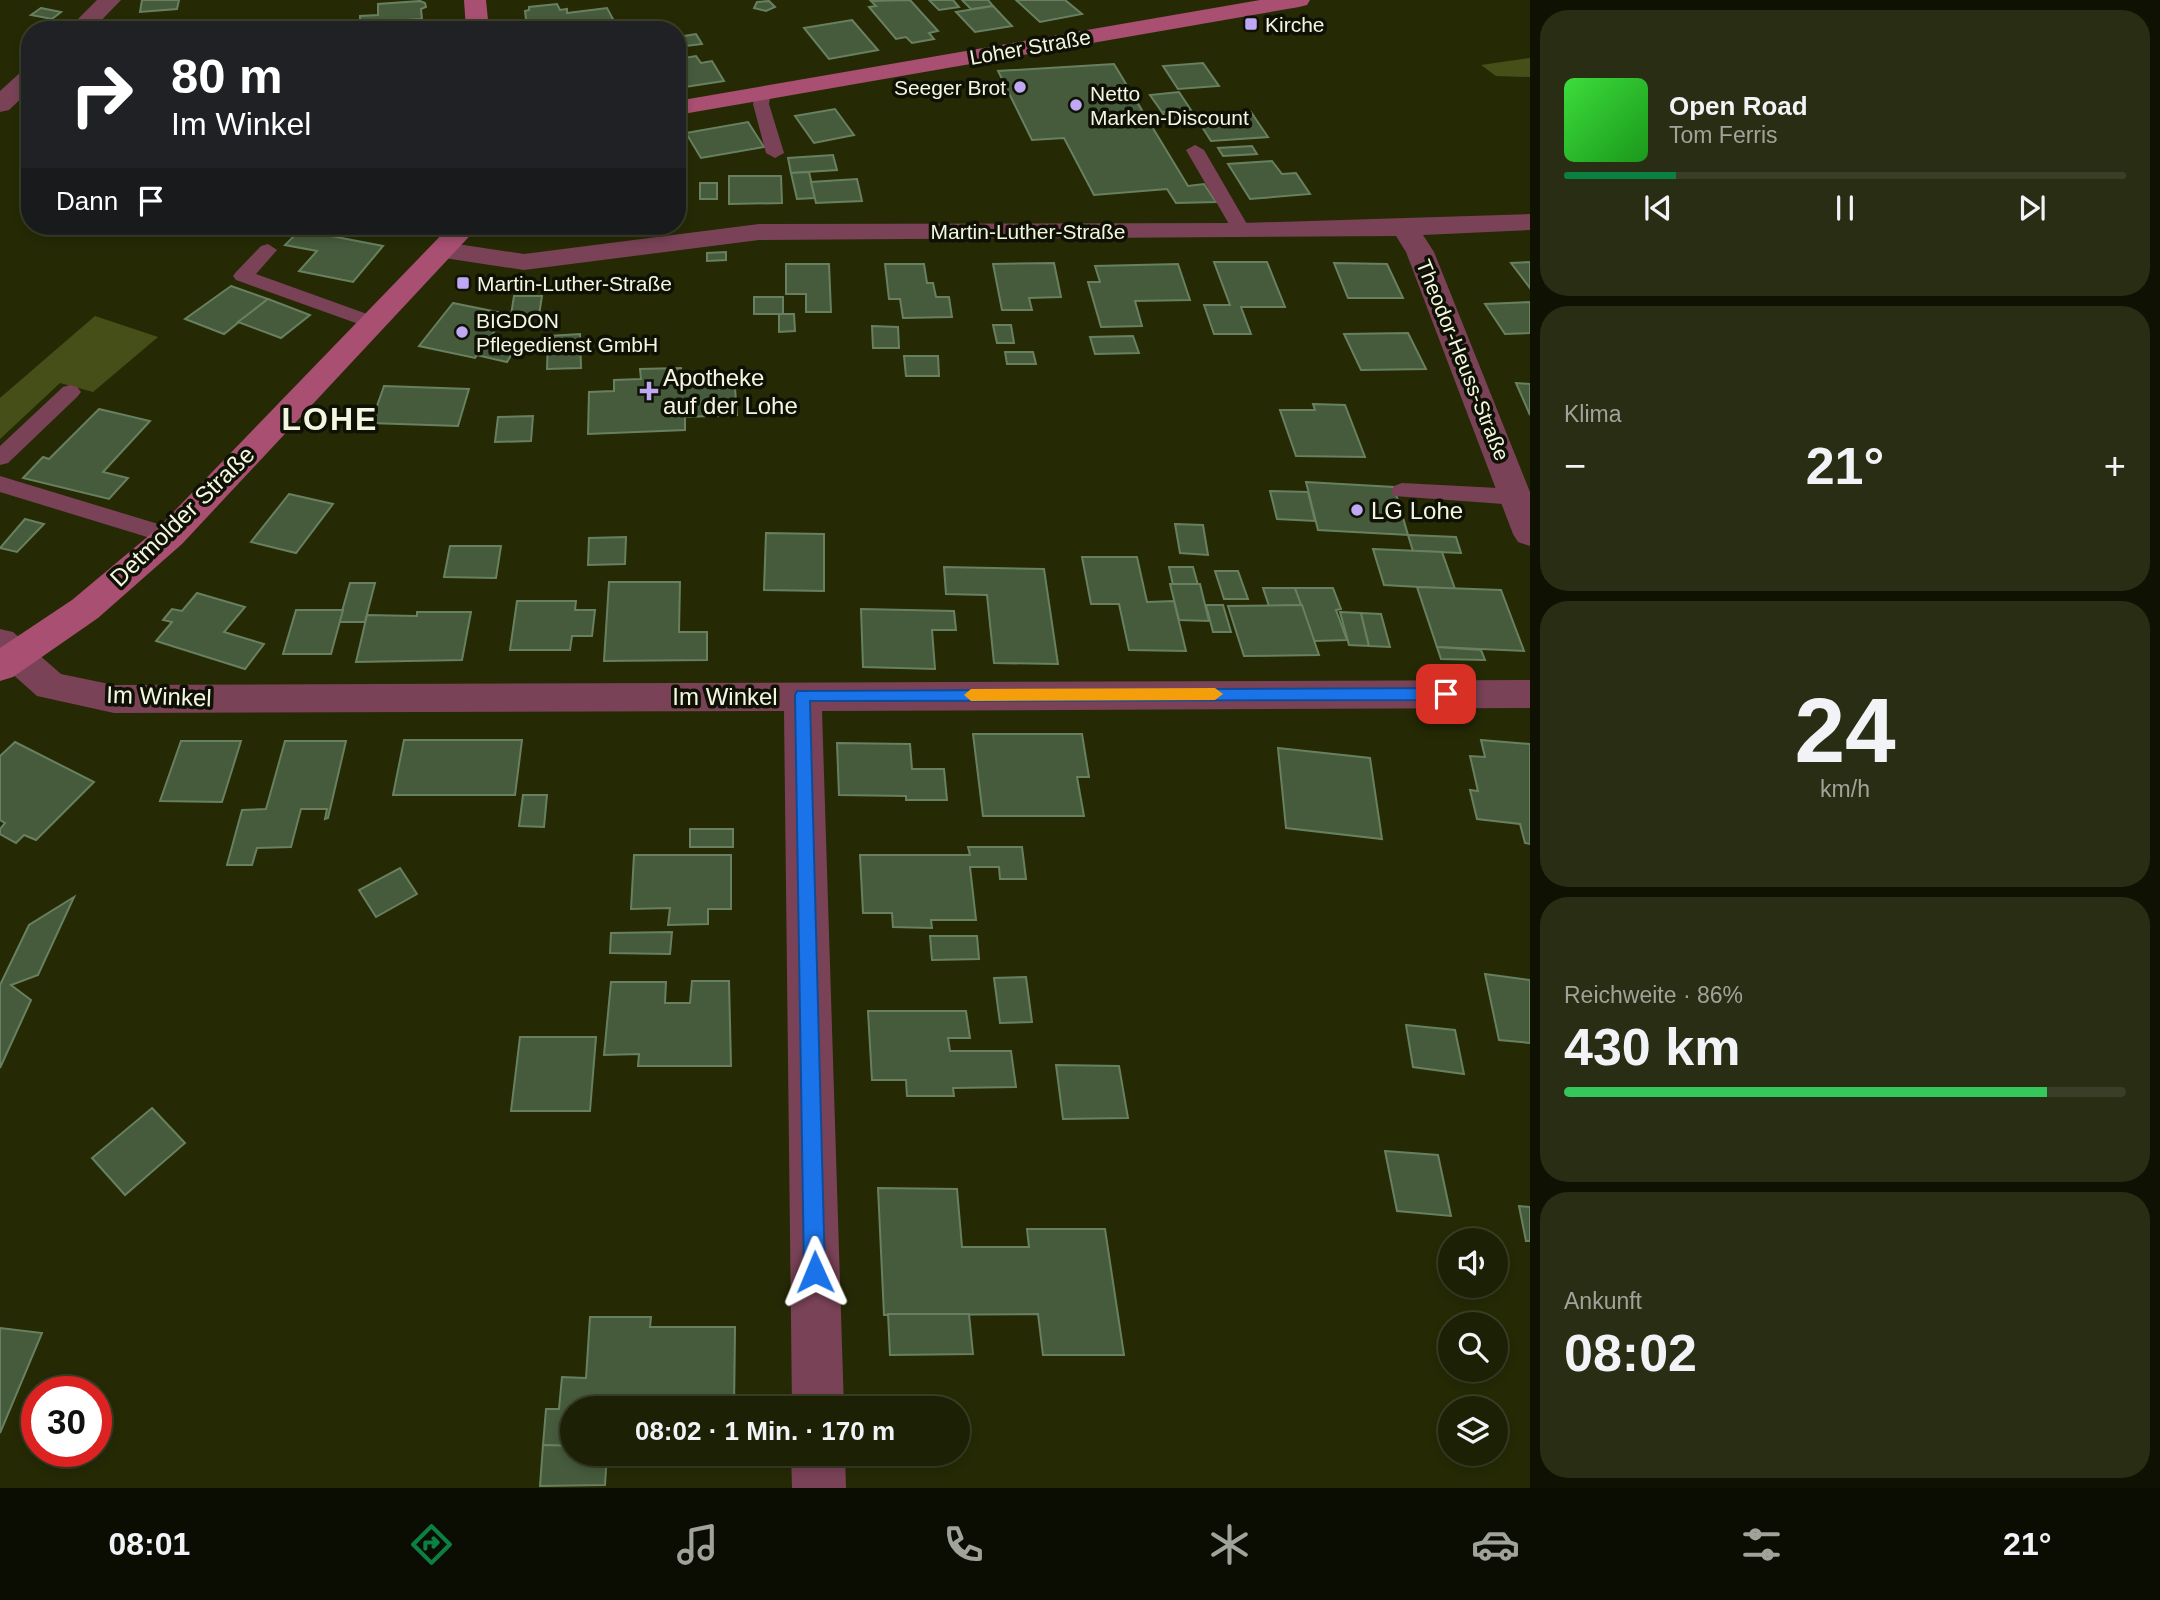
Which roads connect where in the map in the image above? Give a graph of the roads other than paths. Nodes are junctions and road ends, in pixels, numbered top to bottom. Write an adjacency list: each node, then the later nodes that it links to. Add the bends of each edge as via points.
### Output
1 (110, 0): 4 (street)
2 (475, 0): 5 (street)
3 (1299, 0): 7 (street, Loher Straße)
4 (88, 21)
5 (477, 21)
6 (21, 85): 8 (street)
7 (763, 92): 9 (street, Loher Straße); 13 (lane, via 761,104)
8 (0, 105)
9 (686, 106)
10 (21, 114): 11 (street)
11 (0, 115)
12 (1195, 150): 16 (lane)
13 (775, 153)
14 (1530, 222): 15 (street, Martin-Luther-Straße)
15 (1405, 228): 16 (street, Martin-Luther-Straße); 25 (street, Theodor-Heuss-Straße, via 1420,252)
16 (1242, 231): 19 (street, Martin-Luther-Straße, via 759,232 524,262)
17 (457, 235): 19 (street, Detmolder Straße)
18 (268, 250): 20 (lane, via 243,276)
19 (444, 250): 20 (street, Detmolder Straße)
20 (374, 323): 27 (street, Detmolder Straße)
21 (70, 392): 22 (lane)
22 (0, 458)
23 (0, 484): 27 (lane)
24 (1402, 491): 25 (lane)
25 (1517, 497): 26 (street, Theodor-Heuss-Straße)
26 (1530, 534)
27 (170, 536): 28 (street, Detmolder Straße, via 85,609)
28 (6, 655): 30 (street, Im Winkel, via 50,686 114,699)
29 (1530, 694): 30 (street, Im Winkel)
30 (803, 695): 31 (street)
31 (817, 1396)
32 (818, 1466): 33 (street)
33 (819, 1488)

